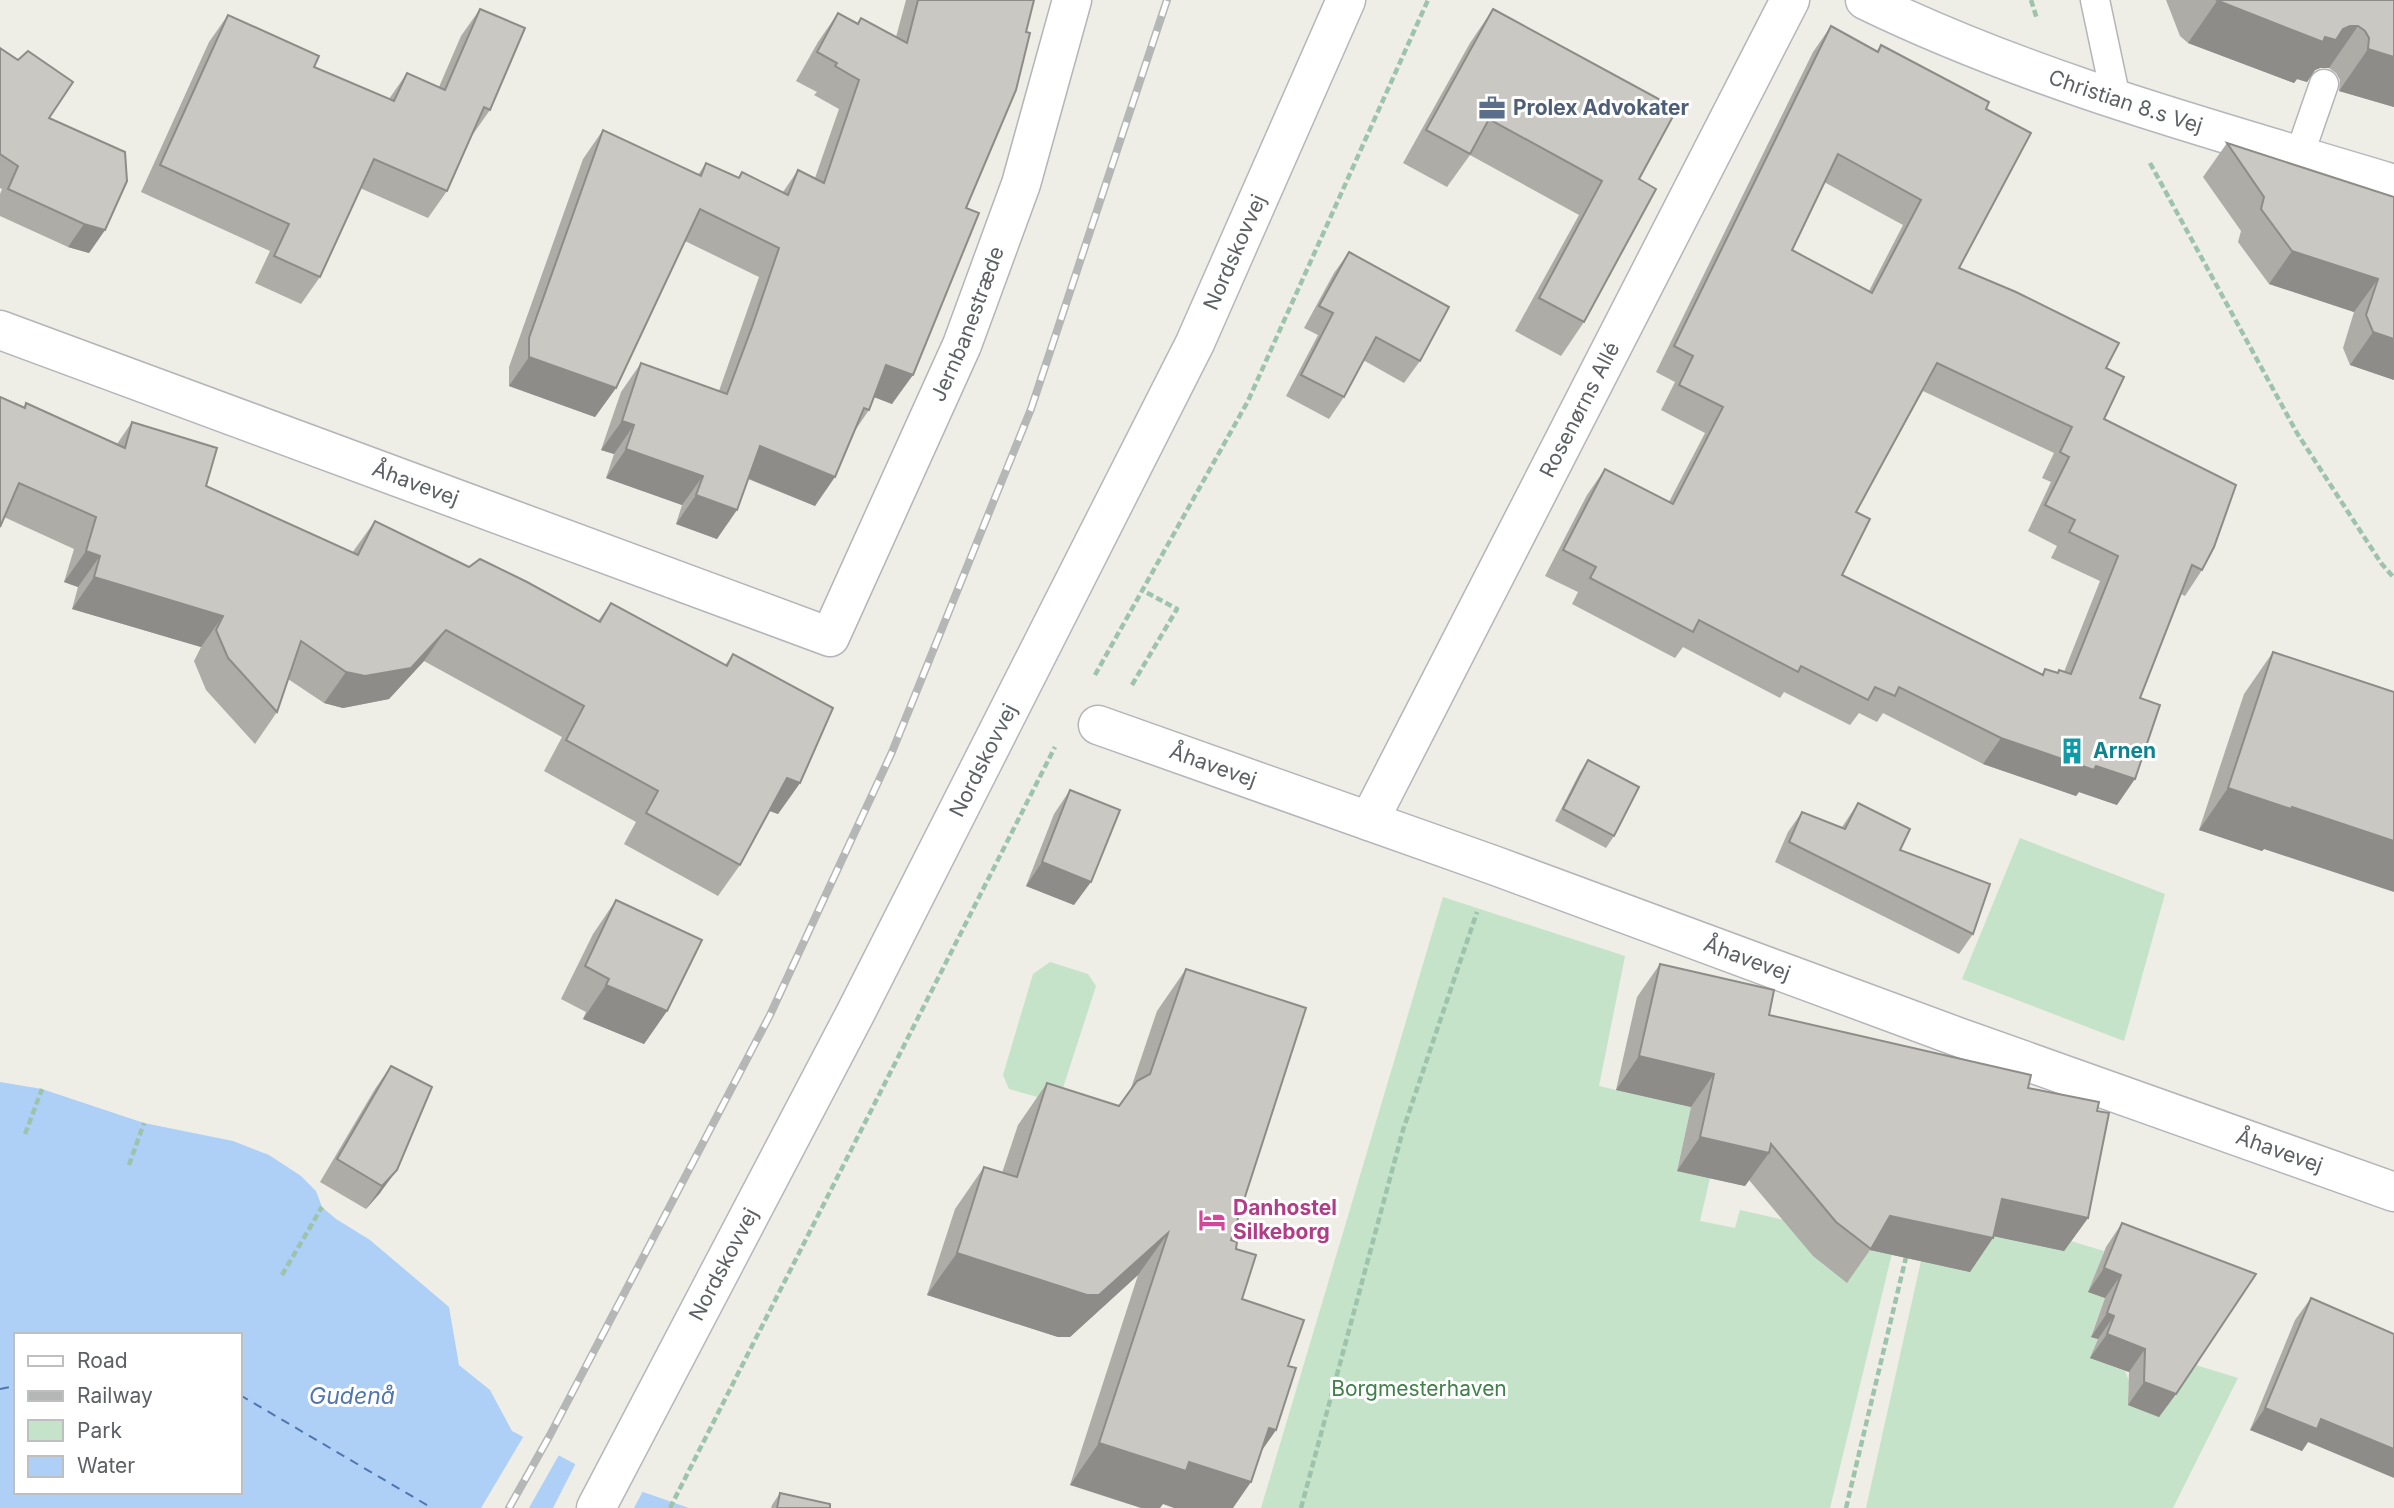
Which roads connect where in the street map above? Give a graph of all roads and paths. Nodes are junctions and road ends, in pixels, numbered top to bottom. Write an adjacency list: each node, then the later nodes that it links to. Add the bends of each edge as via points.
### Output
1 (1072, 0): 14 (street, Jernbanestræde, via 1021,184 962,345)
2 (1346, 0): 28 (street, Nordskovvej, via 1195,343 855,1014)
3 (1428, 0): 13 (path, via 1248,401)
4 (1790, 0): 18 (street, Rosenørns Allé)
5 (1865, 0): 8 (street, Christian 8.s Vej, via 1929,31)
6 (2095, 0): 8 (lane)
7 (2325, 85): 9 (lane)
8 (2116, 99): 9 (street, Christian 8.s Vej); 12 (path, via 2297,433)
9 (2299, 156): 10 (street, Christian 8.s Vej)
10 (2394, 184)
11 (0, 330): 14 (street, Åhavevej)
12 (2394, 578)
13 (1142, 590): 15 (path); 16 (path, via 1177,609)
14 (830, 637)
15 (1089, 684)
16 (1102, 727): 18 (street, Åhavevej)
17 (1057, 744): 29 (path)
18 (1369, 821): 19 (street, Åhavevej)
19 (1493, 865): 24 (street, Åhavevej); 30 (path, via 1403,1130)
20 (42, 1089): 22 (path)
21 (144, 1123): 23 (path)
22 (25, 1134)
23 (129, 1165)
24 (2394, 1192)
25 (322, 1206): 27 (path)
26 (1908, 1247): 31 (path)
27 (282, 1275)
28 (596, 1508)
29 (670, 1508)
30 (1301, 1508)
31 (1846, 1508)

